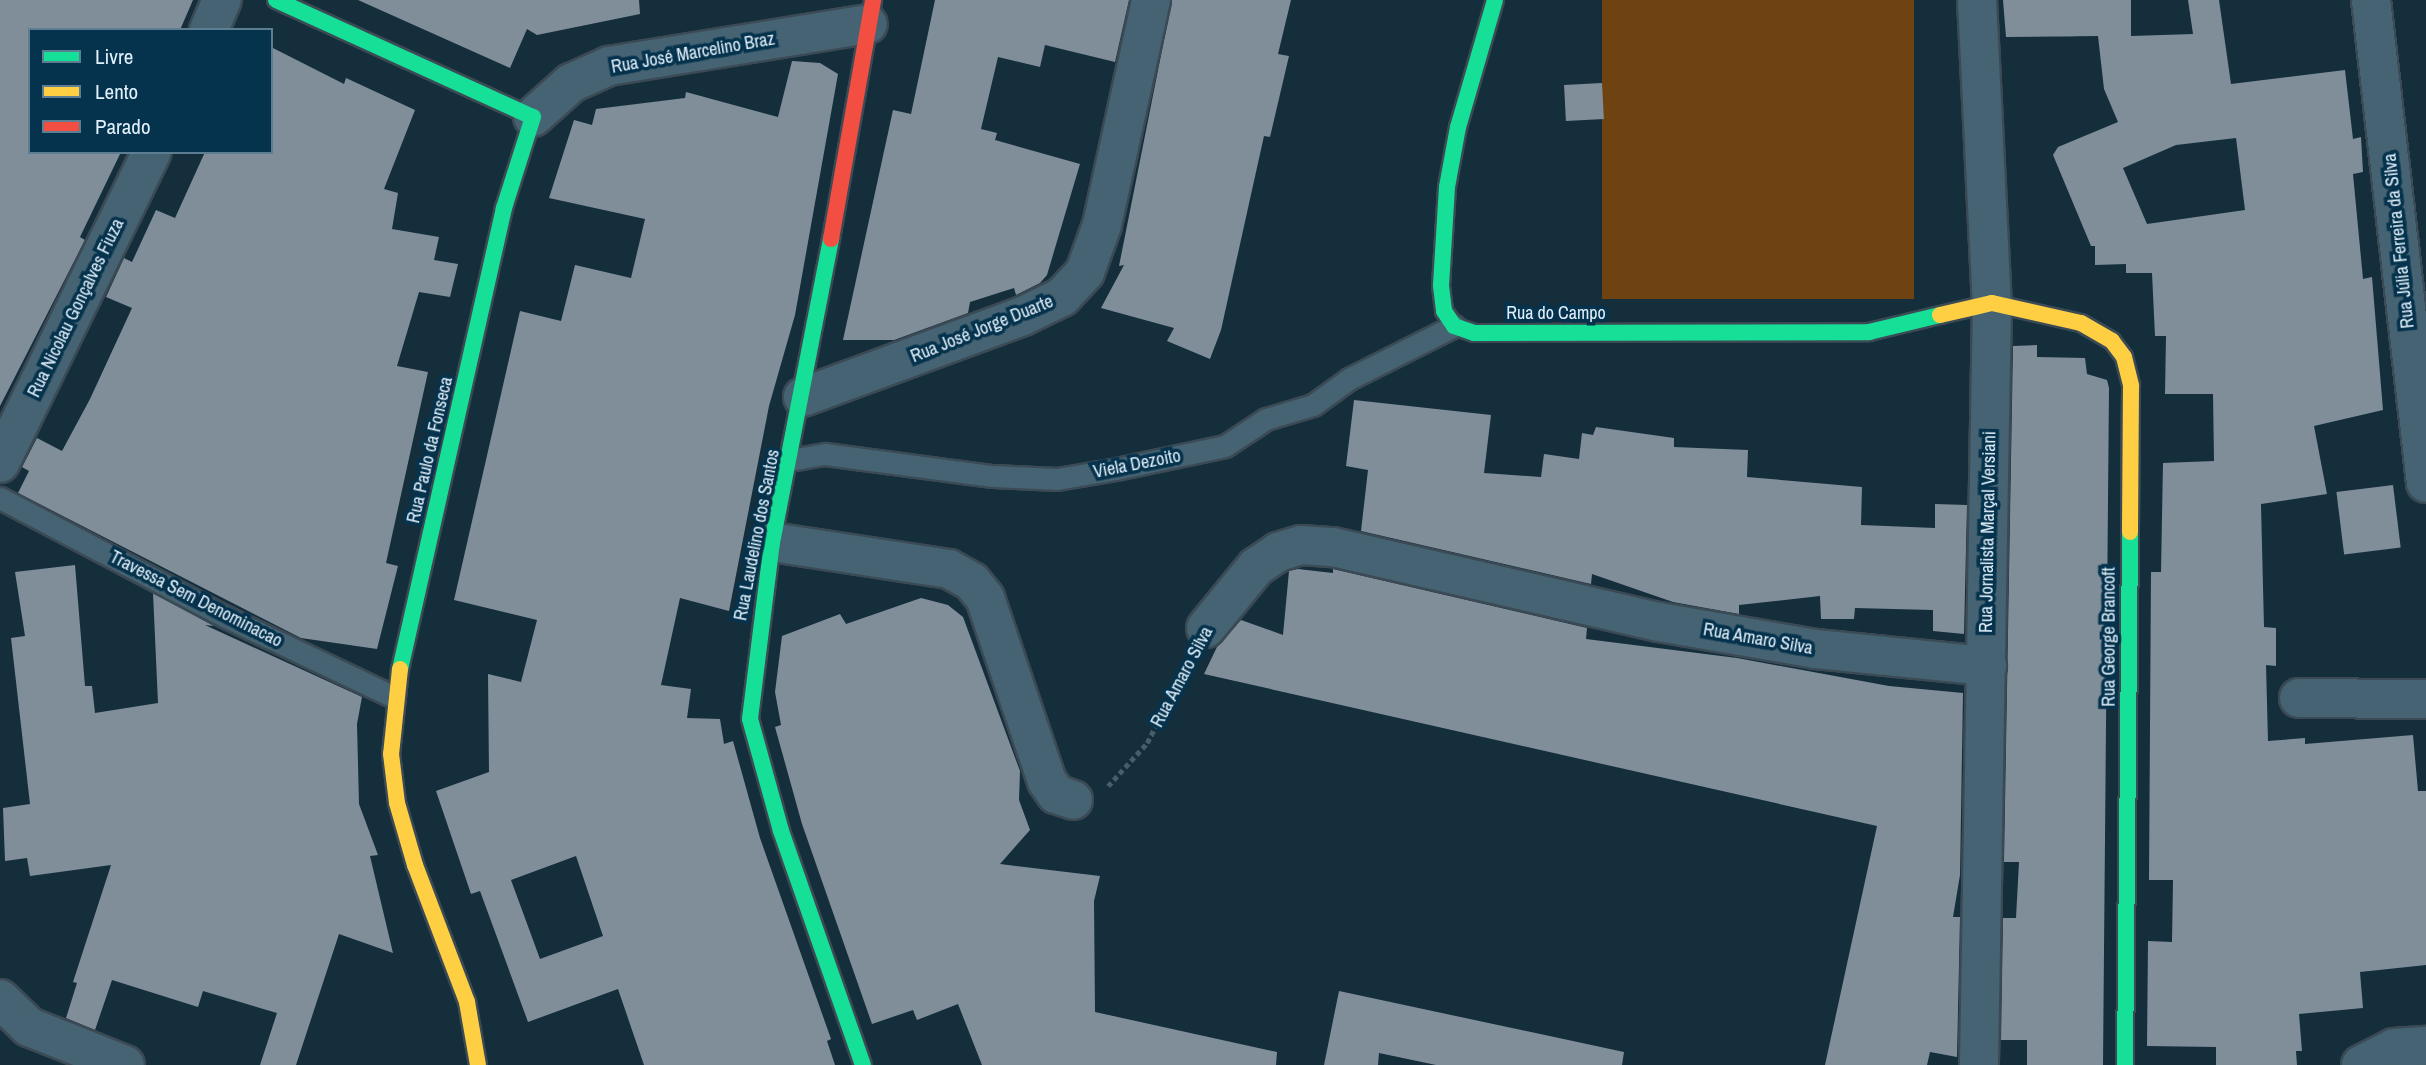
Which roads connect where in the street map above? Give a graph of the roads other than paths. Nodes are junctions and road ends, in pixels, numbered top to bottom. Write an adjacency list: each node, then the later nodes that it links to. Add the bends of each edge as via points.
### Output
1 (222, 0): 8 (street)
2 (276, 0): 9 (street)
3 (1151, 0): 13 (street, Rua José Jorge Duarte, via 1101,225 1086,272 1062,297 1023,316)
4 (1496, 0): 12 (street, via 1458,127 1447,187 1441,286 1444,311)
5 (1977, 0): 11 (street, Rua Jornalista Marçal Versiani)
6 (2371, 0): 16 (street, Rua Júlia Ferreira da Silva)
7 (871, 12): 9 (street, Rua José Marcelino Braz, via 609,66 571,83); 13 (street, Rua Laudelino dos Santos)
8 (210, 28)
9 (533, 117): 21 (street, Rua Paulo da Fonseca, via 504,208)
10 (151, 154): 15 (street, Rua Nicolau Gonçalves Fiuza)
11 (1992, 303): 12 (street, Rua do Campo, via 1869,332 1474,333); 20 (street, Rua Jornalista Marçal Versiani); 31 (street, Rua George Brancoft, via 2081,323 2112,341 2124,357 2131,386)
12 (1454, 326): 14 (lane, Viela Dezoito, via 1349,379 1313,405 1266,419 1226,446 1116,469 1057,479 993,477 825,454)
13 (803, 397): 14 (street, Rua Laudelino dos Santos)
14 (790, 460): 18 (street, Rua Laudelino dos Santos)
15 (0, 463)
16 (2426, 482)
17 (0, 498): 21 (lane, Travessa Sem Denominacao, via 226,617)
18 (772, 542): 24 (street, via 949,569 972,583 985,598 1046,781 1056,794); 29 (street, Rua Laudelino dos Santos, via 750,719 782,831)
19 (1206, 628): 20 (street, Rua Amaro Silva, via 1256,567 1278,552 1301,545 1333,547 1659,622 1816,649)
20 (1987, 666): 30 (street, Rua Jornalista Marçal Versiani)
21 (394, 697): 28 (street, Rua Paulo da Fonseca, via 391,754 397,803 415,865 467,1002)
22 (2299, 698): 23 (street)
23 (2426, 699)
24 (1073, 800)
25 (4, 1011): 27 (street, via 29,1027)
26 (2426, 1046): 32 (street, via 2394,1048)
27 (125, 1065)
28 (478, 1065)
29 (863, 1065)
30 (1979, 1065)
31 (2125, 1065)
32 (2361, 1065)

